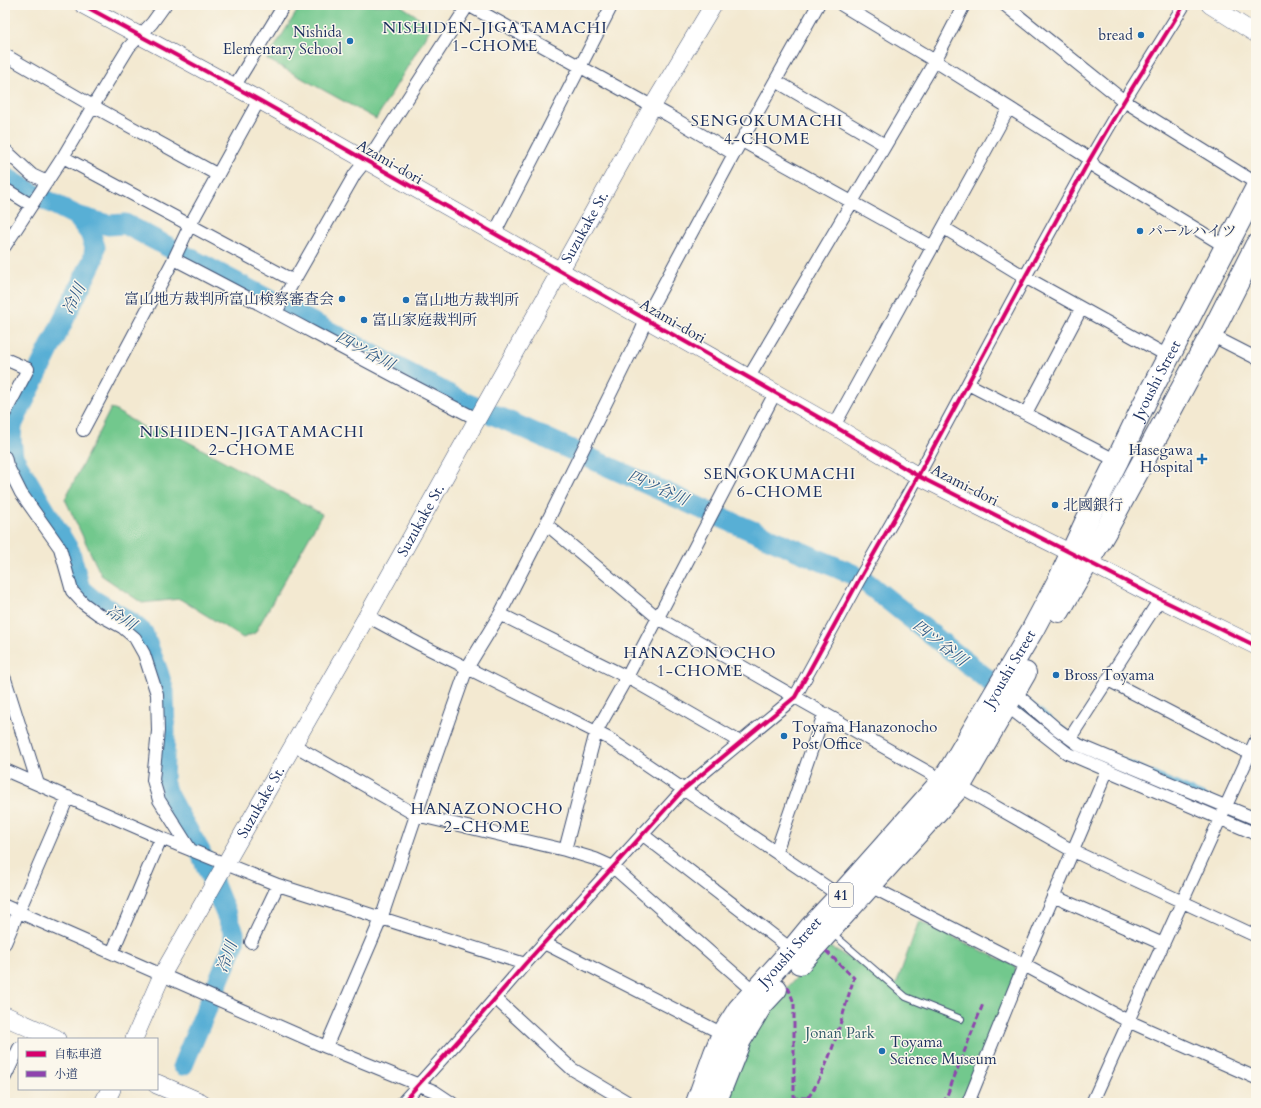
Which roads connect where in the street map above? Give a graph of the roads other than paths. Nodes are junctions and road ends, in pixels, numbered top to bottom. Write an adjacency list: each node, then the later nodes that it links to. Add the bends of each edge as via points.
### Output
1 (83, 5): 14 (street, Azami-dori)
2 (165, 5): 14 (street)
3 (284, 5): 19 (street)
4 (468, 5): 17 (street); 31 (street)
5 (612, 5): 17 (street)
6 (713, 5): 23 (street, Suzukake St.)
7 (818, 5): 18 (street)
8 (842, 5): 16 (street)
9 (964, 5): 16 (street)
10 (1005, 5): 21 (street)
11 (1184, 5): 21 (street)
12 (1210, 5): 13 (street)
13 (1256, 34)
14 (140, 36): 19 (street, Azami-dori); 22 (street, via 129,47)
15 (5, 55): 22 (street)
16 (935, 61): 24 (street); 26 (street)
17 (581, 67): 23 (street); 41 (street)
18 (776, 81): 25 (street); 26 (street)
19 (234, 87): 20 (street, Azami-dori)
20 (259, 100): 31 (street, Azami-dori); 32 (street)
21 (1124, 101): 30 (street); 33 (street)
22 (92, 106): 29 (street); 32 (street)
23 (652, 107): 28 (street); 47 (street, Suzukake St.)
24 (1009, 108): 30 (street); 40 (street)
25 (742, 141): 28 (street); 37 (street)
26 (885, 145): 37 (street)
27 (5, 150): 34 (street)
28 (734, 154): 52 (street)
29 (63, 157): 34 (street); 39 (street)
30 (1090, 160): 43 (street, via 1095,167); 48 (street)
31 (365, 161): 41 (street, Azami-dori); 49 (street, via 354,174)
32 (218, 175): 39 (street)
33 (1256, 183)
34 (45, 184): 38 (street)
35 (5, 189): 38 (street)
36 (1256, 189): 43 (highway, Jyoushi Street / 41)
37 (852, 201): 45 (street); 57 (street)
38 (31, 206): 42 (street)
39 (190, 225): 46 (street); 49 (street)
40 (944, 228): 45 (street); 48 (street)
41 (494, 234): 47 (street, Azami-dori)
42 (5, 246)
43 (1226, 246): 54 (highway, Jyoushi Street / 41)
44 (1256, 246): 53 (highway, Jyoushi Street / 41)
45 (933, 247): 63 (street)
46 (174, 259): 51 (street); 64 (street)
47 (560, 270): 52 (street, Azami-dori); 62 (street, Suzukake St.)
48 (1025, 277): 50 (street); 58 (street)
49 (294, 281): 51 (street)
50 (1081, 309): 54 (street); 61 (street)
51 (276, 312): 62 (street)
52 (646, 319): 57 (street, Azami-dori); 68 (street)
53 (1211, 335): 55 (street); 69 (highway, Jyoushi Street / 41, via 1105,532)
54 (1168, 356): 66 (highway, Jyoushi Street / 41)
55 (1256, 358)
56 (5, 359): 60 (street, via 28,369)
57 (748, 377): 59 (street, Azami-dori)
58 (968, 384): 61 (street); 67 (street)
59 (775, 393): 63 (street, Azami-dori); 73 (street)
60 (5, 413)
61 (1026, 413): 66 (street)
62 (477, 419): 72 (street, Suzukake St.)
63 (834, 426): 67 (street, Azami-dori)
64 (83, 430)
65 (5, 457): 101 (street, via 21,493 60,548 72,591 83,604 122,627 135,638 144,654 157,694 158,731 153,780 159,800)
66 (1117, 461): 69 (highway, Jyoushi Street / 41)
67 (918, 476): 69 (street, Azami-dori); 80 (street)
68 (546, 524): 71 (street); 73 (street)
69 (1080, 557): 70 (street, Azami-dori); 79 (highway, Jyoushi Street / 41, via 1060,578 1033,630)
70 (1160, 600): 74 (street, Azami-dori); 78 (street)
71 (500, 614): 75 (street); 76 (street)
72 (367, 616): 75 (street); 86 (street, Suzukake St.)
73 (658, 618): 76 (street); 80 (street)
74 (1256, 646)
75 (467, 668): 82 (street); 95 (street)
76 (627, 677): 82 (street); 85 (street)
77 (5, 678): 91 (street)
78 (1108, 680): 83 (street); 87 (street)
79 (1006, 695): 83 (street); 89 (street, via 1067,753); 90 (highway, Jyoushi Street / 41)
80 (795, 697): 81 (street); 85 (street)
81 (824, 714): 90 (street); 104 (street)
82 (596, 732): 92 (street); 102 (street)
83 (1070, 738): 94 (street, via 1079,745)
84 (1256, 740): 87 (street)
85 (740, 742): 92 (street)
86 (294, 746): 95 (street); 105 (street, Suzukake St.)
87 (1253, 755): 94 (street)
88 (5, 770): 91 (street)
89 (1107, 771): 96 (street); 103 (street)
90 (951, 783): 103 (street); 108 (highway, Jyoushi Street / 41); 109 (highway, Jyoushi Street / 41)
91 (38, 784): 93 (street)
92 (683, 790): 98 (street); 104 (street)
93 (68, 797): 100 (street); 113 (street)
94 (1225, 806): 96 (street); 97 (street)
95 (416, 815): 102 (street); 114 (street)
96 (1219, 819): 99 (street); 111 (street)
97 (1256, 819)
98 (642, 834): 106 (street); 121 (street)
99 (1256, 834)
100 (161, 838): 101 (street); 122 (street)
101 (190, 849): 105 (street)
102 (565, 850): 106 (street)
103 (1073, 851): 110 (street); 111 (street)
104 (776, 852): 109 (street)
105 (226, 864): 107 (street); 125 (street, Suzukake St.)
106 (613, 867): 119 (street); 126 (street)
107 (278, 885): 114 (street); 117 (street)
108 (870, 886): 115 (highway, Jyoushi Street / 41); 124 (street)
109 (840, 896): 121 (highway, Jyoushi Street / 41)
110 (1054, 896): 120 (street); 124 (street)
111 (1181, 902): 116 (street); 120 (street)
112 (5, 906): 113 (street)
113 (18, 912): 118 (street); 122 (street)
114 (381, 919): 123 (street); 135 (street)
115 (829, 930): 129 (lane, via 906,997); 148 (highway, Jyoushi Street / 41, via 762,1004 740,1040)
116 (1256, 936)
117 (250, 942)
118 (5, 943)
119 (544, 943): 123 (street); 132 (street)
120 (1163, 944): 130 (street)
121 (792, 950): 126 (highway, Jyoushi Street / 41)
122 (112, 953): 125 (street)
123 (525, 964): 127 (street)
124 (1024, 965): 130 (street); 149 (street)
125 (162, 975): 134 (street, Suzukake St.); 135 (street)
126 (754, 992): 132 (highway, Jyoushi Street / 41)
127 (495, 998): 140 (street); 146 (street, via 572,1069)
128 (5, 1016): 131 (main road)
129 (962, 1018)
130 (1128, 1021): 138 (street); 150 (street)
131 (26, 1033): 133 (main road)
132 (723, 1034): 147 (highway, Jyoushi Street / 41)
133 (51, 1038)
134 (134, 1038)
135 (326, 1047): 140 (street)
136 (18, 1050): 137 (street)
137 (5, 1076)
138 (1256, 1078)
139 (158, 1084): 143 (main road)
140 (418, 1085): 144 (street); 145 (street, via 434,1091)
141 (110, 1090): 142 (main road)
142 (104, 1103)
143 (201, 1103)
144 (402, 1103)
145 (452, 1103)
146 (629, 1103)
147 (697, 1103)
148 (716, 1103)
149 (968, 1103)
150 (1092, 1103)

